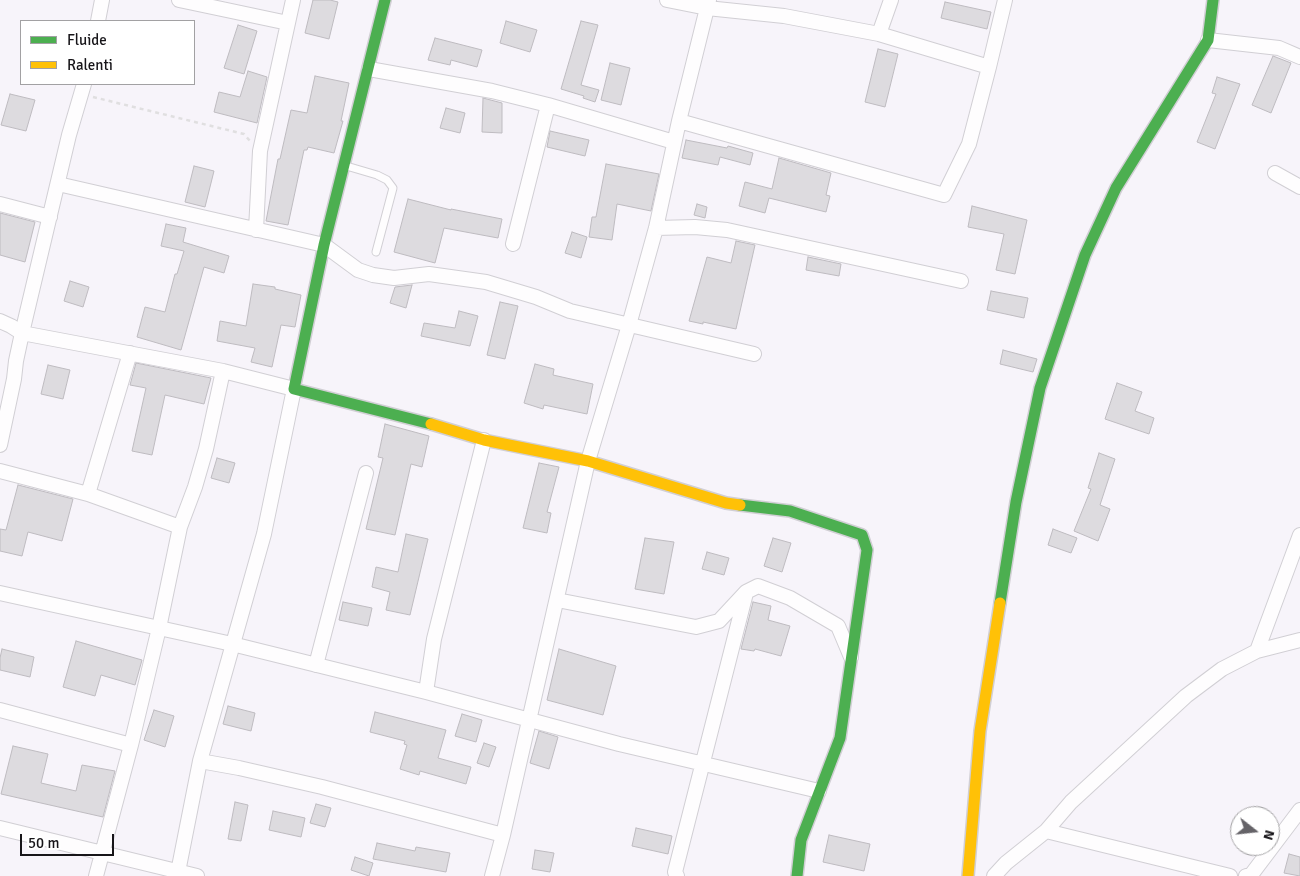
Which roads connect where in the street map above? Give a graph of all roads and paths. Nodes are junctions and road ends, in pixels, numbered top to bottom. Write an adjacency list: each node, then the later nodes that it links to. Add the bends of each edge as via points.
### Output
1 (102, 0): 10 (street)
2 (179, 0): 11 (street)
3 (293, 0): 11 (street)
4 (385, 0): 16 (street)
5 (667, 0): 9 (street)
6 (891, 0): 12 (street)
7 (1006, 0): 15 (street)
8 (1213, 0): 13 (street)
9 (708, 4): 12 (street); 19 (street)
10 (98, 20)
11 (288, 23): 21 (street)
12 (879, 34): 15 (street)
13 (1208, 40): 14 (street, via 1279,48); 76 (street, via 1116,188 1084,255 1040,388 1016,502 980,731)
14 (1300, 57)
15 (989, 67): 19 (street, via 969,144 944,195)
16 (369, 69): 18 (street, via 492,91); 22 (street)
17 (83, 89): 21 (path, via 244,134); 24 (street)
18 (548, 105): 20 (street); 30 (street)
19 (679, 121): 20 (street)
20 (674, 142): 28 (street)
21 (260, 151): 29 (street)
22 (343, 165): 31 (street); 32 (lane, via 377,174 393,188)
23 (1275, 173): 25 (street)
24 (58, 184): 27 (street); 29 (street)
25 (1300, 187)
26 (0, 204): 27 (street)
27 (50, 217): 36 (street)
28 (656, 228): 33 (street, via 726,230); 35 (street)
29 (256, 230): 31 (street)
30 (513, 244)
31 (324, 245): 35 (street, via 358,270 373,276 394,278 429,274 486,282 570,310); 40 (street)
32 (376, 252)
33 (961, 281)
34 (0, 321): 36 (street)
35 (630, 325): 38 (street); 43 (street)
36 (22, 333): 37 (street); 42 (street)
37 (130, 353): 39 (street); 46 (street)
38 (754, 354)
39 (223, 372): 40 (street); 47 (street, via 196,487)
40 (294, 389): 41 (street); 54 (street, via 264,534)
41 (484, 440): 43 (street); 58 (street, via 434,639)
42 (0, 445)
43 (588, 461): 51 (street); 56 (street, via 726,503 790,510 862,535 867,550)
44 (0, 471): 46 (street)
45 (366, 473): 57 (street)
46 (88, 494): 47 (street)
47 (180, 527): 52 (street)
48 (1300, 536): 55 (street)
49 (746, 592): 51 (street, via 719,621 696,626); 56 (street, via 758,586 790,598 838,626); 63 (street)
50 (0, 593): 52 (street)
51 (557, 600): 60 (street)
52 (159, 628): 54 (street); 61 (street)
53 (1300, 640): 55 (street)
54 (232, 644): 57 (street); 62 (street)
55 (1257, 651): 67 (street, via 1222,669 1186,696 1071,802)
56 (851, 657): 64 (street, via 840,738)
57 (316, 665): 58 (street)
58 (426, 692): 60 (street)
59 (0, 710): 61 (street)
60 (530, 720): 63 (street); 68 (street)
61 (131, 745): 69 (street)
62 (200, 761): 68 (street, via 322,787); 70 (street)
63 (704, 764): 64 (street); 74 (street, via 675,872)
64 (819, 791): 75 (street, via 801,840)
65 (1300, 810): 79 (street)
66 (0, 828): 69 (street)
67 (1046, 831): 77 (street); 78 (street)
68 (503, 835): 73 (street)
69 (103, 854): 70 (street); 71 (street)
70 (178, 872): 72 (street)
71 (96, 876)
72 (198, 876)
73 (492, 876)
74 (677, 876)
75 (797, 876)
76 (968, 876)
77 (994, 876)
78 (1230, 876)
79 (1251, 876)

